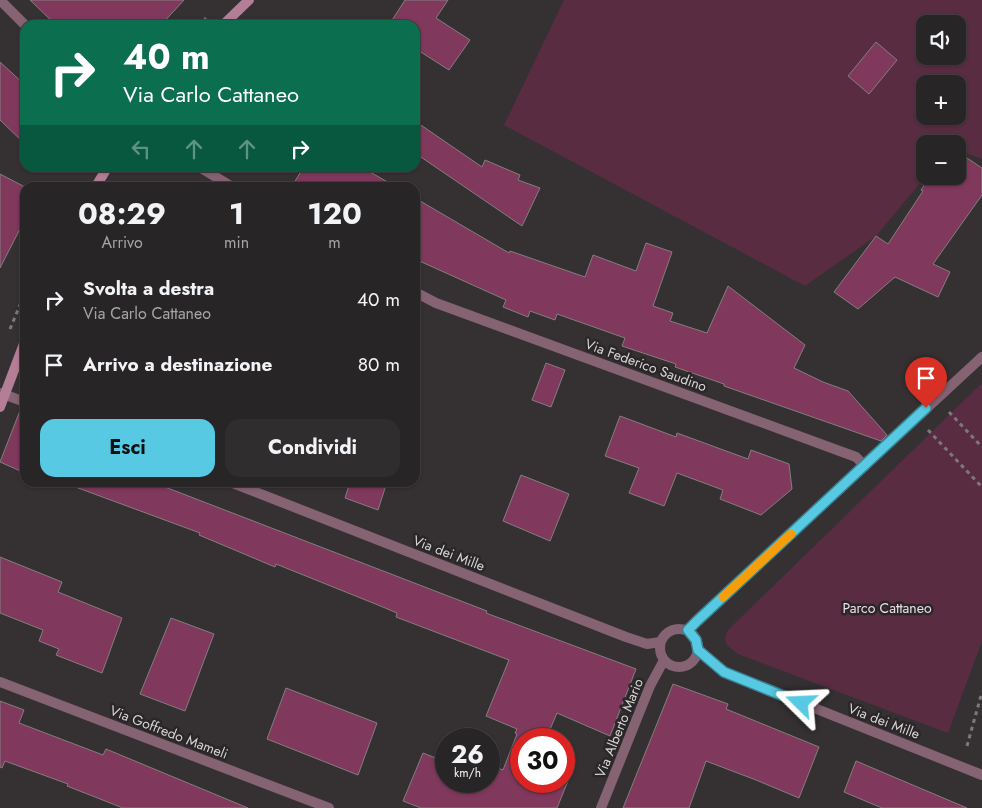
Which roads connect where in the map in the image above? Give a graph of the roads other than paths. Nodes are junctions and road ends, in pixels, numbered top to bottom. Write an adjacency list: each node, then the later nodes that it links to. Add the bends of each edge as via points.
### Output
1 (0, 0): 3 (street)
2 (249, 0): 4 (street)
3 (20, 20)
4 (228, 20)
5 (208, 172): 6 (street)
6 (224, 182)
7 (420, 294): 13 (street, Via Federico Saudino, via 856,457)
8 (20, 353): 10 (street)
9 (982, 357): 13 (street)
10 (2, 394): 11 (street); 12 (street)
11 (20, 400)
12 (0, 407)
13 (865, 466): 15 (street)
14 (243, 487): 16 (street, Via dei Mille, via 626,637 647,644)
15 (688, 630): 16 (street, via 672,630); 17 (street, via 696,640)
16 (660, 642): 18 (street, via 660,654)
17 (698, 650): 18 (street, via 693,660 683,666 672,666); 20 (street, Via dei Mille, via 724,672)
18 (664, 660): 22 (street, Via Alberto Mario, via 650,686)
19 (0, 682): 21 (street, Via Goffredo Mameli)
20 (982, 775)
21 (329, 808)
22 (601, 808)

